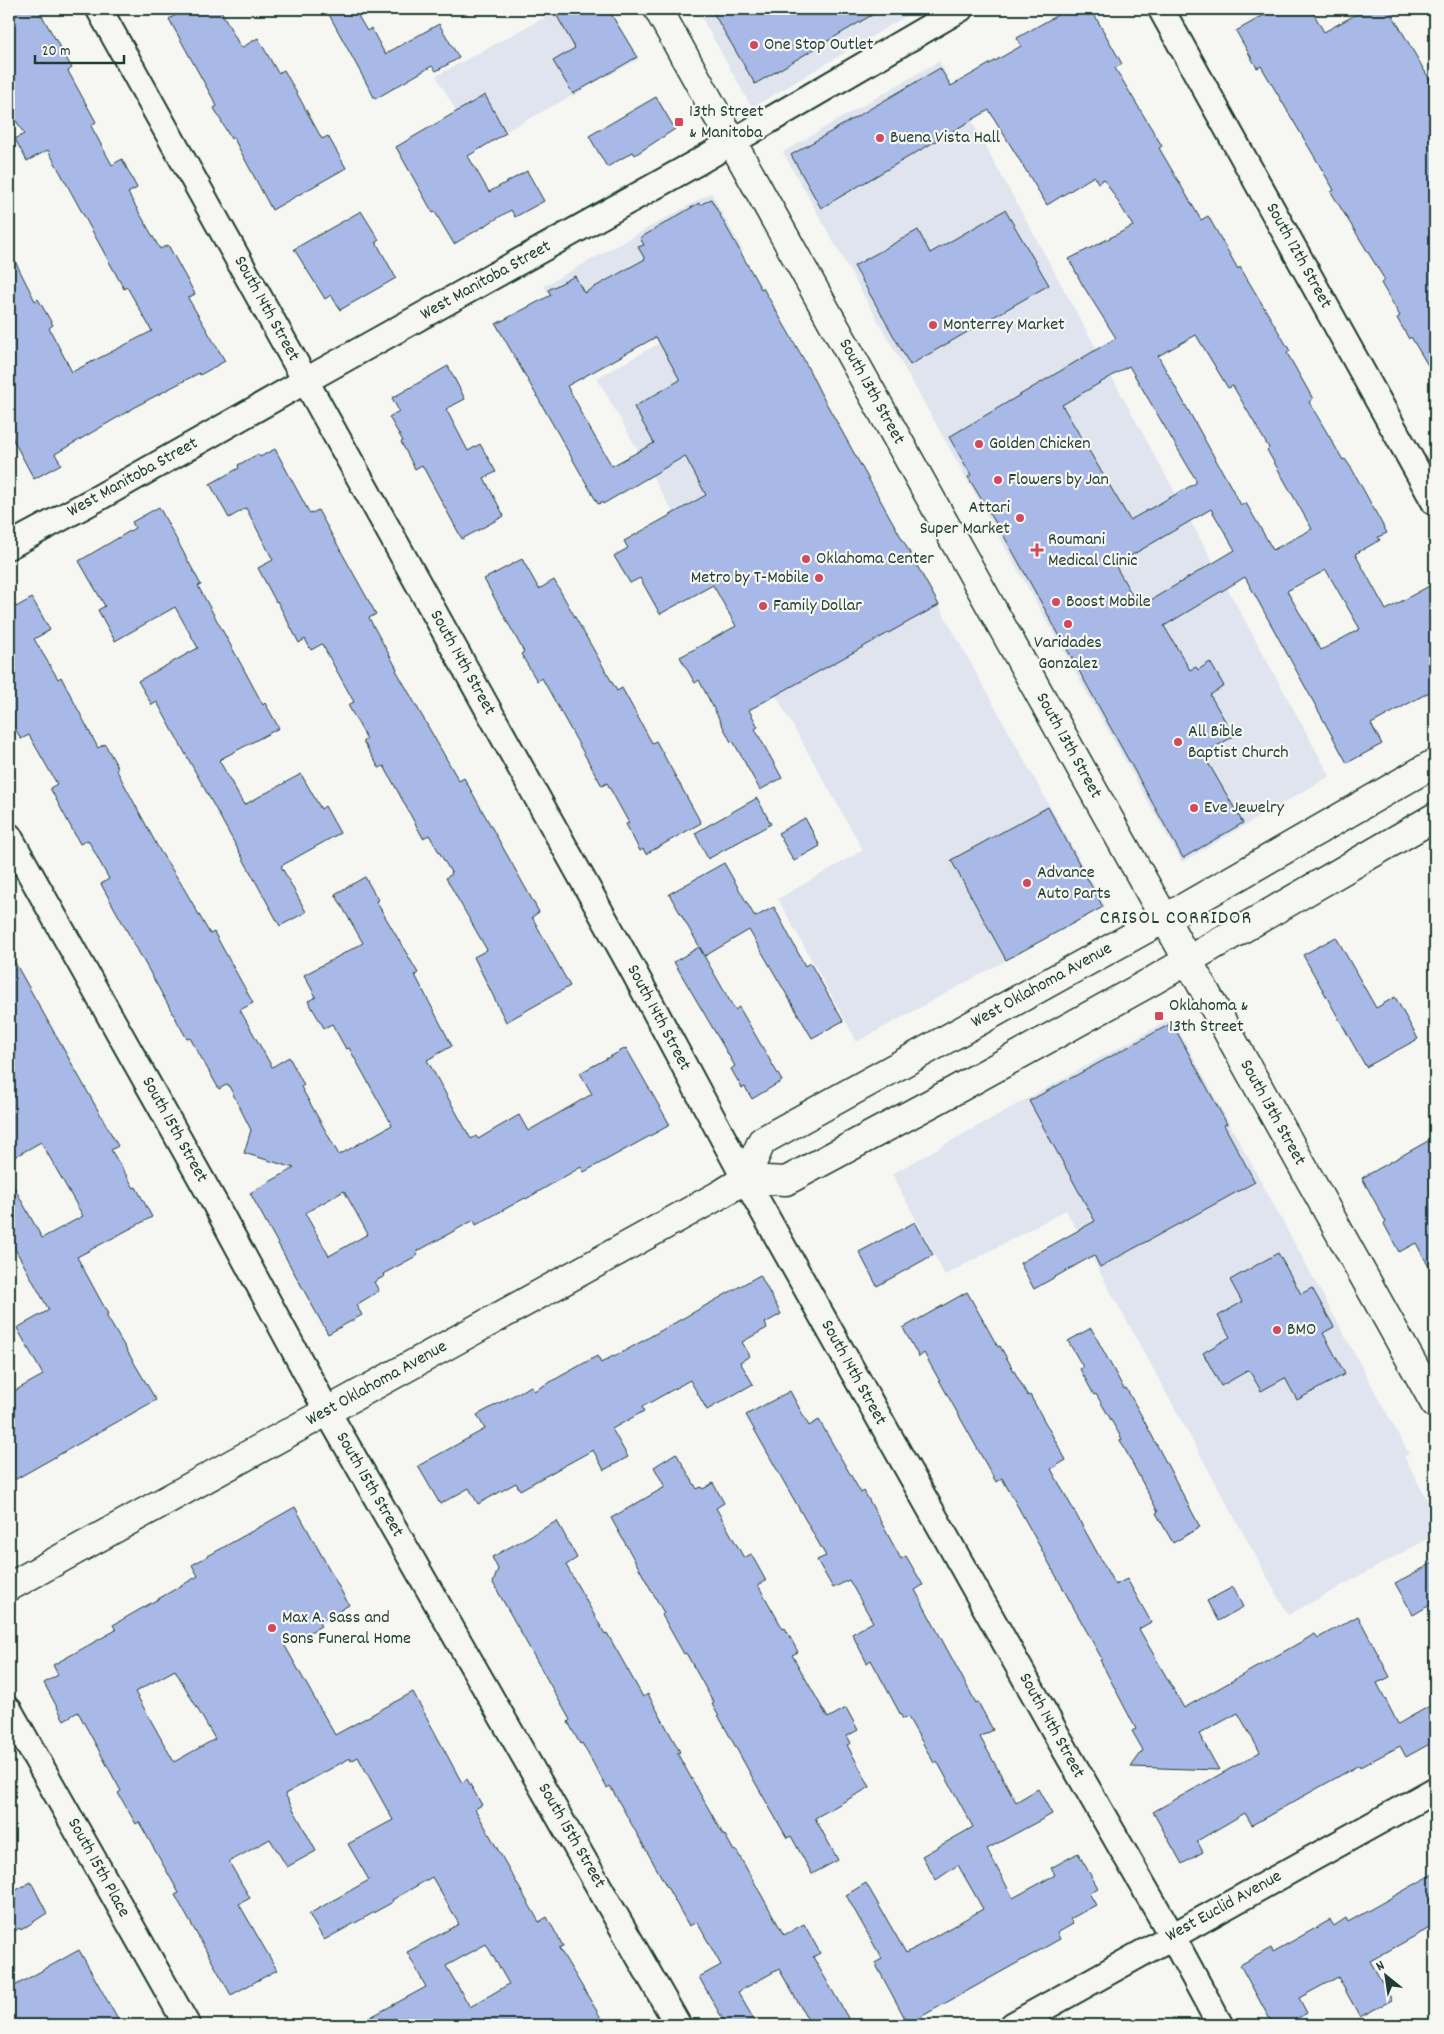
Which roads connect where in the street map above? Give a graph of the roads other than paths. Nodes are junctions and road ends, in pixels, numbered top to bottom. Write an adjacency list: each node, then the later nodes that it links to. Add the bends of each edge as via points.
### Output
1 (99, 9): 6 (street, South 14th Street)
2 (658, 9): 5 (main road, South 13th Street)
3 (960, 9): 5 (street, West Manitoba Street)
4 (1162, 9): 7 (street, South 12th Street)
5 (732, 142): 6 (street, West Manitoba Street); 12 (main road, South 13th Street)
6 (305, 381): 8 (street, West Manitoba Street); 14 (street, South 14th Street, via 634,972)
7 (1435, 503)
8 (9, 546)
9 (1435, 763): 12 (main road, West Oklahoma Avenue)
10 (1435, 817): 13 (main road)
11 (9, 836): 16 (street, South 15th Street)
12 (1164, 919): 13 (main road, South 13th Street); 14 (main road, West Oklahoma Avenue, via 762,1141)
13 (1188, 961): 14 (main road, via 786,1181); 15 (main road, South 13th Street)
14 (744, 1180): 16 (main road, West Oklahoma Avenue); 20 (street, South 14th Street)
15 (1435, 1404)
16 (327, 1411): 17 (main road, West Oklahoma Avenue); 22 (street, South 15th Street)
17 (9, 1587)
18 (9, 1710): 21 (street, South 15th Place)
19 (1435, 1790): 20 (street, West Euclid Avenue)
20 (1172, 1936): 23 (street, West Euclid Avenue); 24 (street, South 14th Street)
21 (187, 2025)
22 (678, 2025)
23 (1012, 2025)
24 (1220, 2025)

